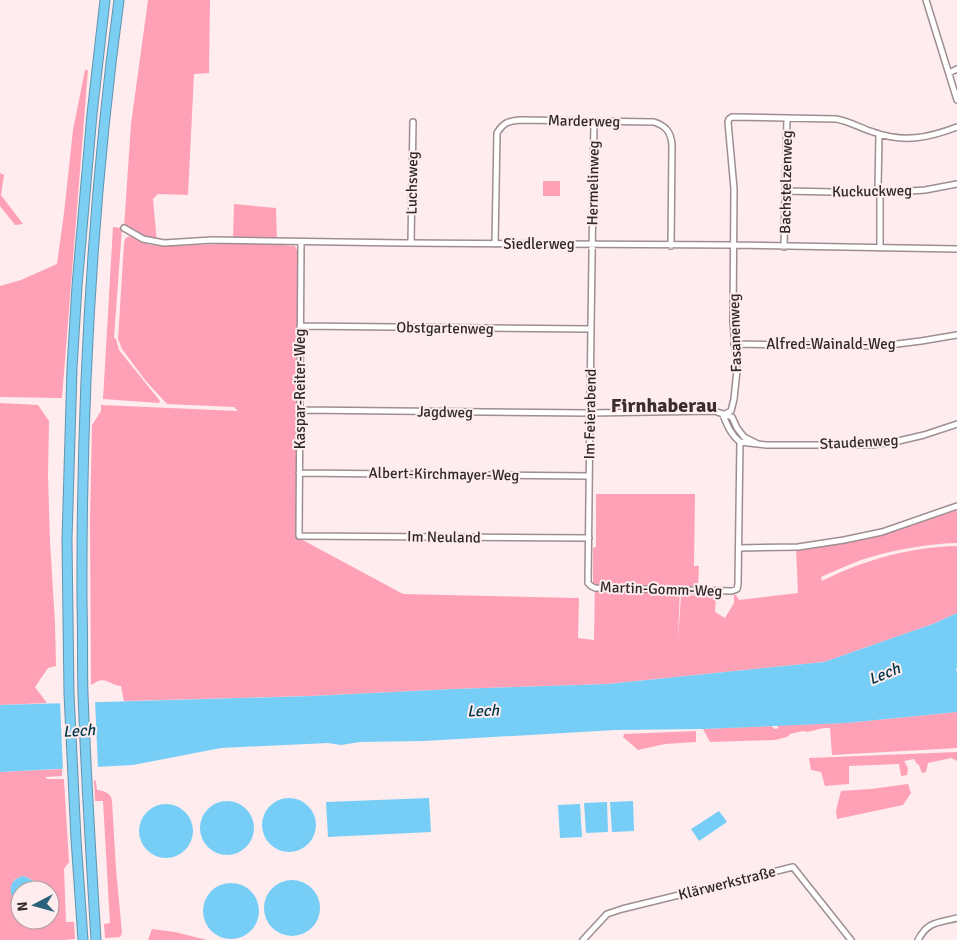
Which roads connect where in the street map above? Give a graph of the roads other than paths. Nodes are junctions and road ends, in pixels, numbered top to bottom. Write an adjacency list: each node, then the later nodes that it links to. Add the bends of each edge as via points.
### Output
1 (105, 0): 43 (highway, via 77,286 67,540 69,694)
2 (119, 0): 44 (highway, via 96,208 86,371 82,520 83,694)
3 (926, 0): 5 (street)
4 (957, 69): 5 (street)
5 (949, 73): 6 (street)
6 (957, 100)
7 (787, 118): 11 (street, via 839,119); 13 (street, Bachstelzenweg); 21 (street, Fasanenweg, via 729,119 734,189)
8 (413, 122): 17 (street, Luchsweg)
9 (594, 122): 18 (street, Marderweg, via 517,120 502,126 497,133); 19 (street, Hermelinweg); 20 (street, Marderweg, via 654,122 668,130 672,145)
10 (957, 127): 11 (street, via 919,138)
11 (879, 134): 14 (street)
12 (957, 184): 14 (street, Kuckuckweg)
13 (786, 191): 14 (street, Kuckuckweg); 22 (street, Bachstelzenweg)
14 (880, 193): 23 (street)
15 (124, 228): 16 (street, Siedlerweg, via 143,239 164,243 212,240)
16 (301, 242): 17 (street, Siedlerweg); 25 (street, Kaspar-Reiter-Weg)
17 (411, 243): 18 (street, Siedlerweg)
18 (495, 244): 19 (street, Siedlerweg)
19 (592, 244): 20 (street, Siedlerweg); 26 (street, Im Feierabend)
20 (671, 246): 21 (street, Siedlerweg)
21 (733, 246): 22 (street, Siedlerweg); 28 (street, Fasanenweg)
22 (784, 247): 23 (street, Siedlerweg)
23 (880, 248): 24 (street, Siedlerweg)
24 (957, 249)
25 (300, 326): 26 (street, Obstgartenweg); 29 (street, Kaspar-Reiter-Weg)
26 (591, 329): 30 (street, Im Feierabend)
27 (957, 335): 28 (street, Alfred-Wainald-Weg, via 881,346)
28 (734, 344): 31 (street, Fasanenweg, via 737,370 734,399 730,411)
29 (300, 410): 30 (street, Jagdweg); 35 (street, Kaspar-Reiter-Weg)
30 (590, 413): 31 (street, Jagdweg, via 714,411); 36 (street, Im Feierabend)
31 (724, 415): 33 (street, via 729,429); 34 (street, via 732,417 744,436)
32 (957, 424): 34 (street, Staudenweg, via 919,437 872,445)
33 (740, 442): 34 (street); 40 (street, Martin-Gomm-Weg)
34 (758, 444)
35 (299, 473): 36 (street, Albert-Kirchmayer-Weg); 38 (street, Kaspar-Reiter-Weg)
36 (589, 476): 39 (street, Im Feierabend)
37 (957, 506): 40 (street, via 882,532 844,540 798,547)
38 (299, 536): 39 (street, Im Neuland)
39 (589, 538): 41 (street, Im Feierabend)
40 (739, 548): 41 (street, Martin-Gomm-Weg, via 738,584 732,591 595,588)
41 (588, 583)
42 (957, 918): 47 (street, via 931,924)
43 (83, 940)
44 (96, 940)
45 (582, 940): 46 (street, Klärwerkstraße, via 607,914 793,867)
46 (851, 940)
47 (918, 940)

